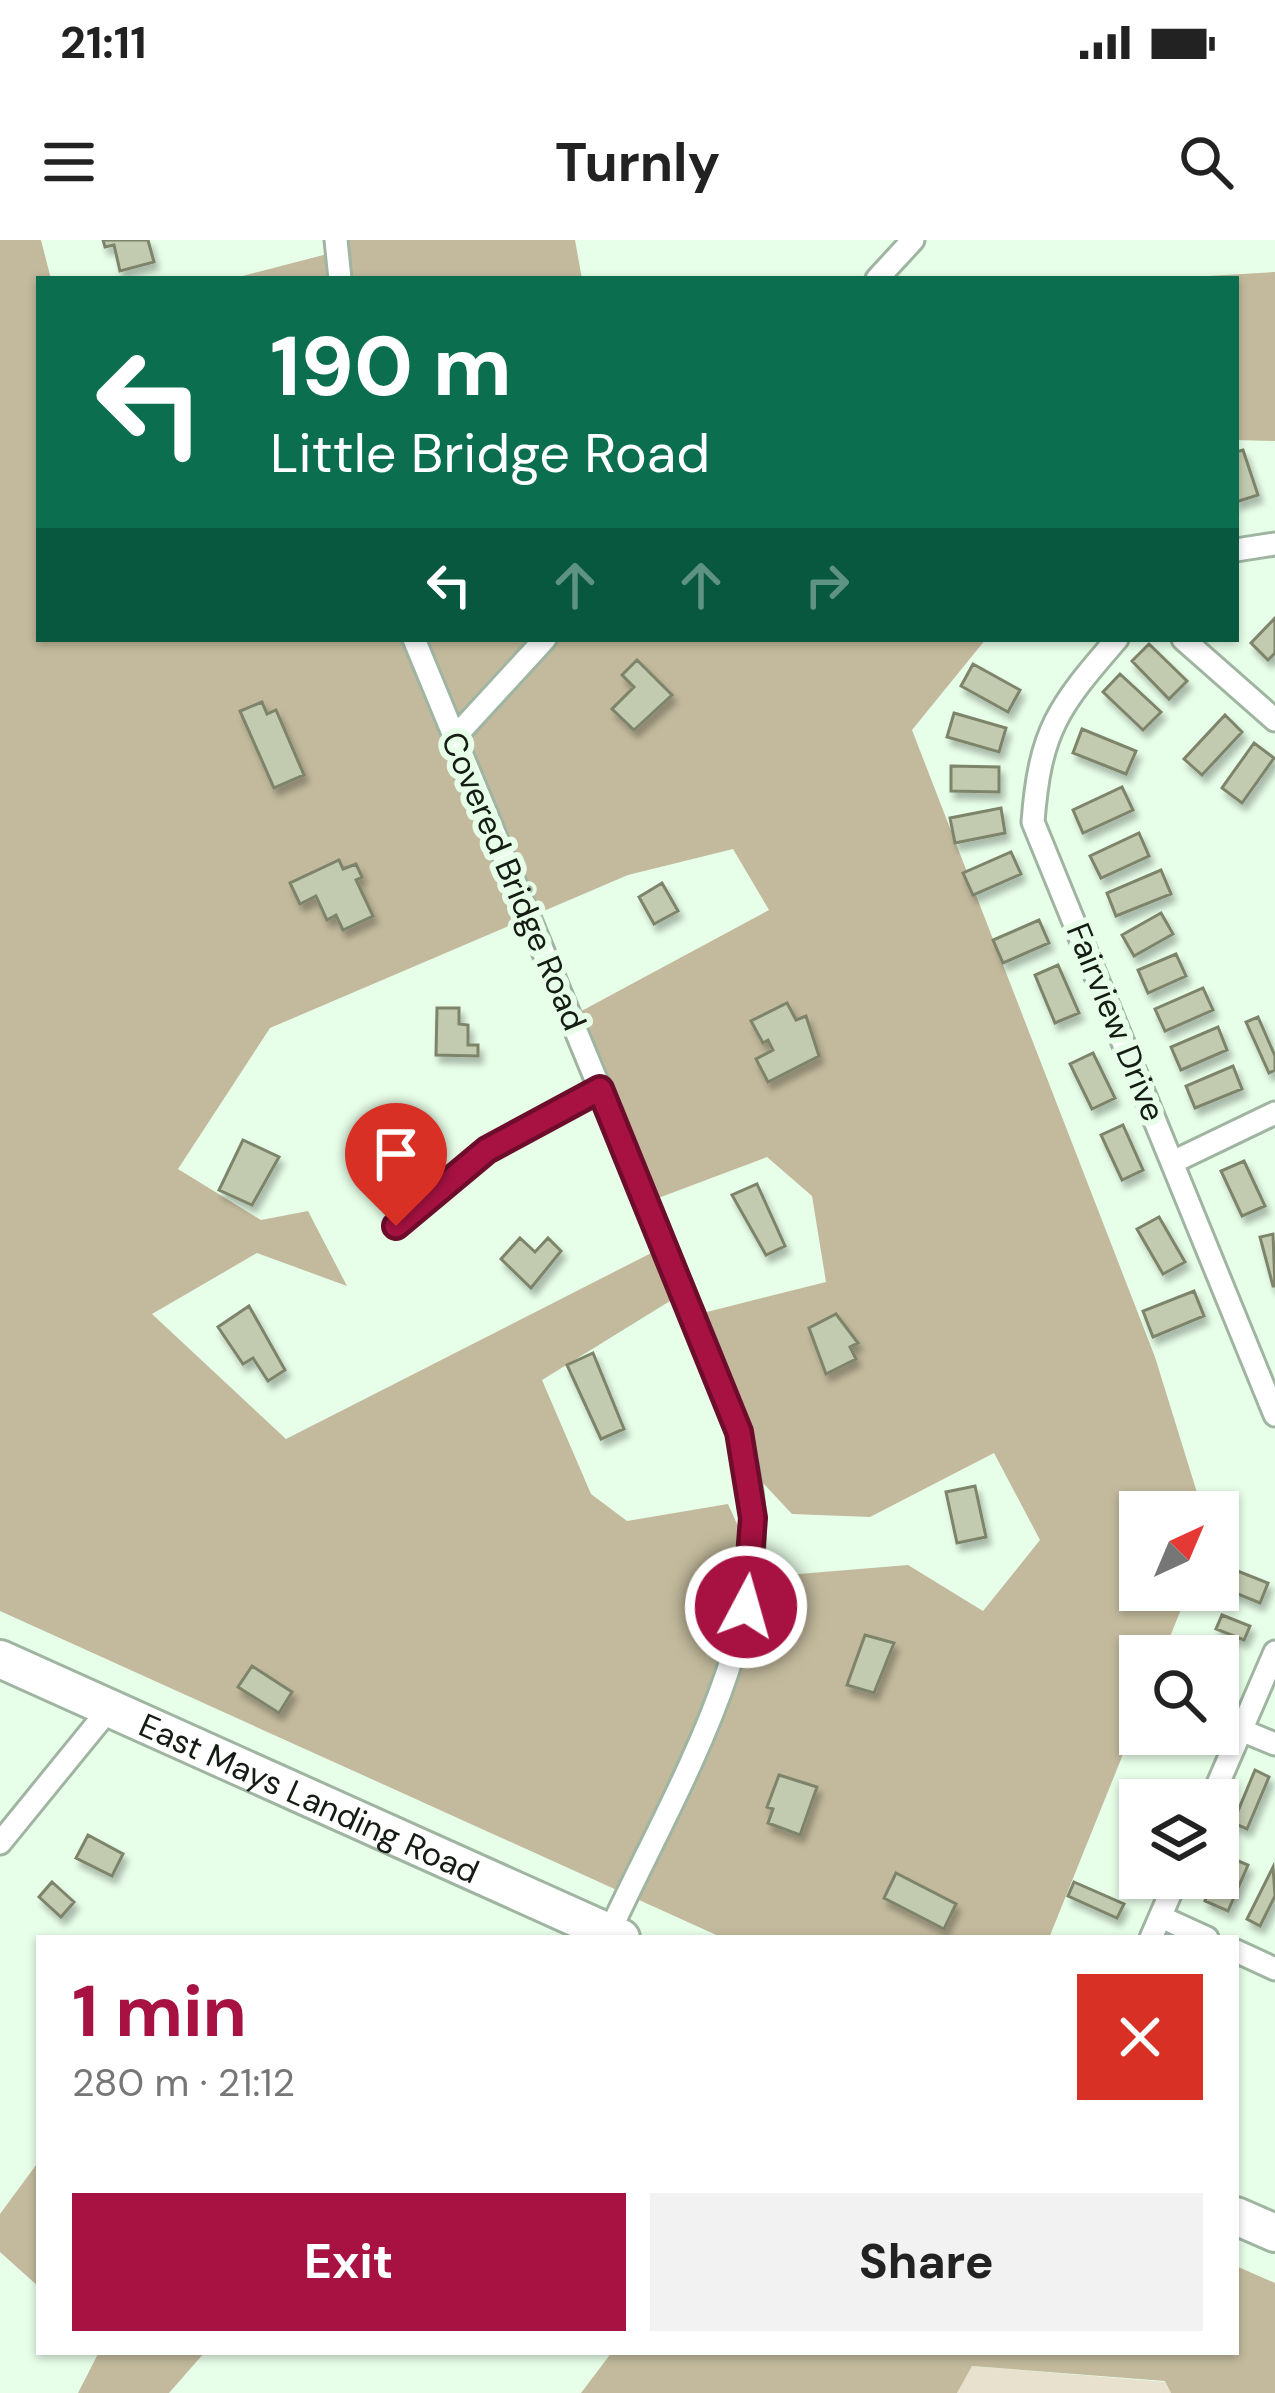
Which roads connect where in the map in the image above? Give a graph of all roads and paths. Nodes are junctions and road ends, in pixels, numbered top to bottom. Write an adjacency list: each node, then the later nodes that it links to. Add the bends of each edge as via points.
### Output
1 (336, 240): 3 (street)
2 (913, 240): 4 (street)
3 (340, 276)
4 (880, 276)
5 (1275, 544): 6 (street)
6 (1239, 550)
7 (415, 642): 12 (street, Covered Bridge Road)
8 (542, 642): 12 (street)
9 (1114, 642): 15 (street, Fairview Drive, via 1060,704 1037,774 1033,823)
10 (1186, 642): 11 (street)
11 (1275, 720)
12 (454, 738): 13 (street, Covered Bridge Road)
13 (600, 1089): 16 (street, via 487,1150); 28 (street, Covered Bridge Road, via 739,1432 753,1518 752,1578 719,1694)
14 (1275, 1113): 15 (street)
15 (1173, 1162): 17 (street, Fairview Drive)
16 (396, 1226)
17 (1265, 1354): 18 (street, Fairview Drive)
18 (1275, 1415)
19 (1275, 1652): 22 (street)
20 (0, 1659): 21 (main road, East Mays Landing Road)
21 (110, 1708): 25 (street); 28 (main road, East Mays Landing Road)
22 (1241, 1730): 23 (street); 24 (street)
23 (1275, 1744)
24 (1220, 1779)
25 (0, 1843)
26 (1169, 1899): 27 (street)
27 (1156, 1928): 29 (street)
28 (615, 1935)
29 (1192, 1935)
30 (1239, 1952): 31 (street)
31 (1275, 1969)
32 (1239, 2217): 33 (main road)
33 (1275, 2233)

